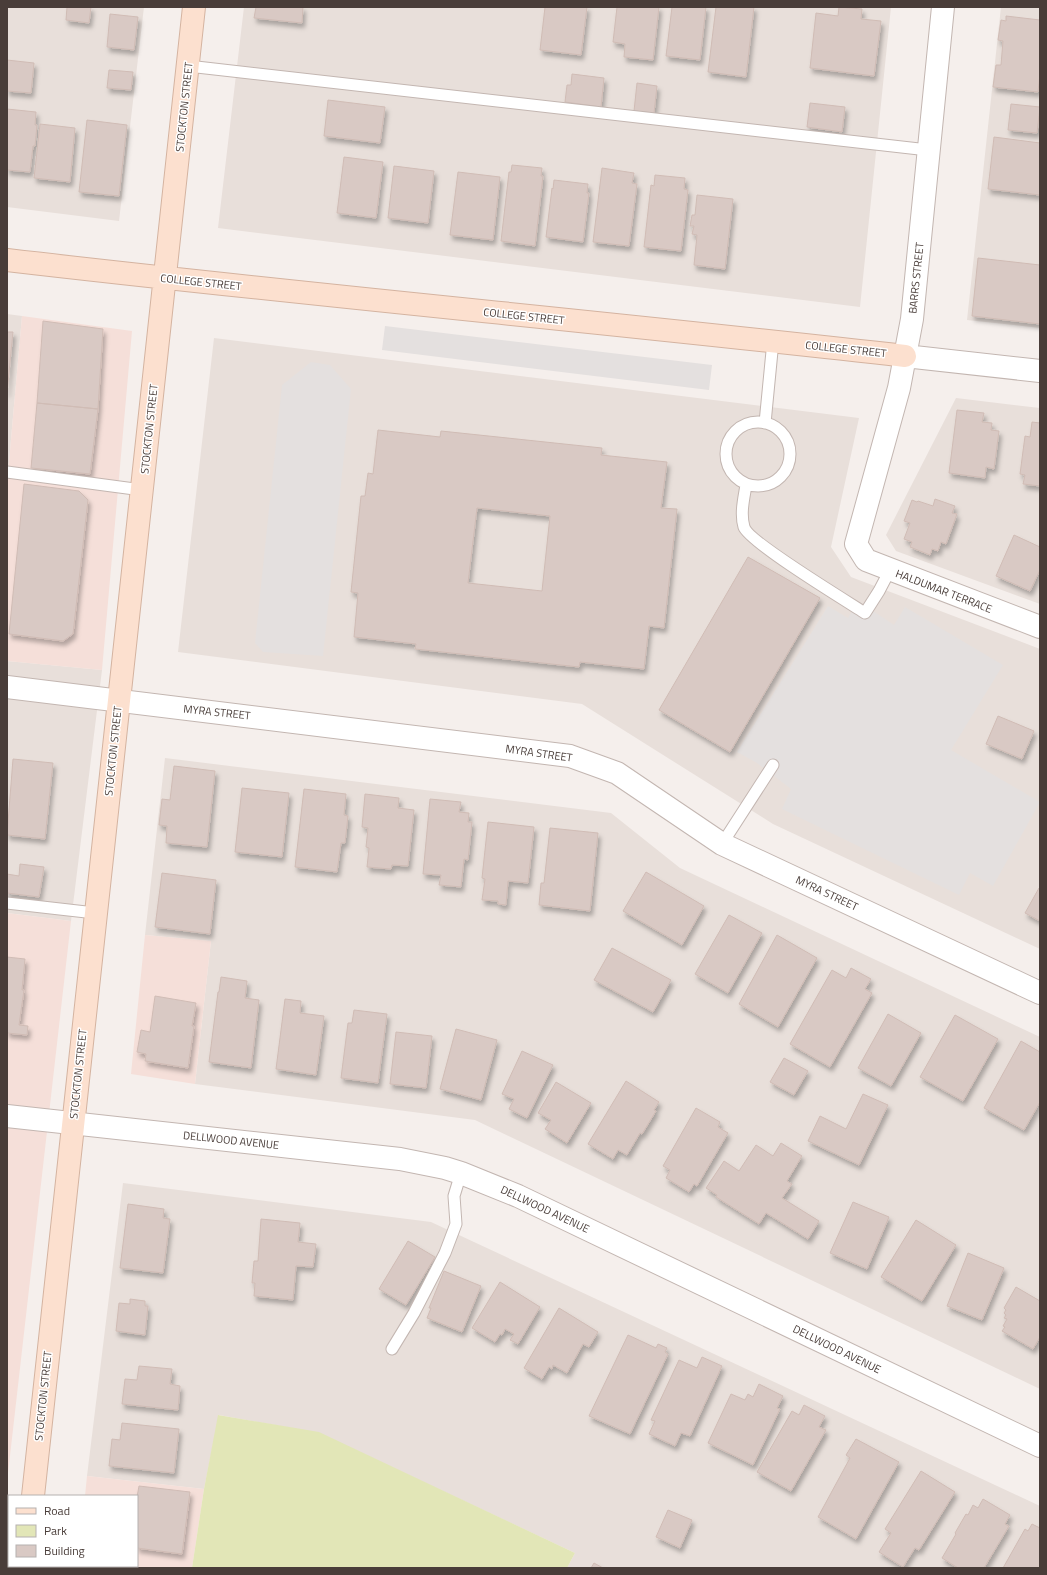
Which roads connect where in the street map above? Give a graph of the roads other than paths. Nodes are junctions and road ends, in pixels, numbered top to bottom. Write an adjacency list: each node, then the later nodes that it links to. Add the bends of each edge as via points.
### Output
1 (194, 7): 3 (main road, STOCKTON STREET)
2 (943, 7): 4 (street, BARRS STREET)
3 (188, 66): 4 (lane); 6 (main road, STOCKTON STREET)
4 (928, 150): 8 (street, BARRS STREET, via 912,319)
5 (7, 260): 6 (main road, COLLEGE STREET)
6 (166, 279): 7 (main road, COLLEGE STREET); 13 (main road, STOCKTON STREET)
7 (773, 341): 8 (main road, COLLEGE STREET); 10 (lane)
8 (905, 356): 9 (street, COLLEGE STREET); 14 (street, BARRS STREET, via 899,388)
9 (1040, 371)
10 (765, 423): 12 (lane, via 754,422 744,426 735,432 728,446 726,461 730,471); 12 (lane, via 775,426 783,434 791,453 789,464 785,474 777,481 757,487)
11 (7, 472): 13 (lane)
12 (746, 485): 15 (lane, via 742,511 744,528 759,544 865,613)
13 (142, 490): 18 (main road, STOCKTON STREET)
14 (856, 544): 15 (street, HALDUMAR TERRACE, via 866,560)
15 (890, 570): 16 (street, HALDUMAR TERRACE)
16 (1040, 627)
17 (7, 687): 18 (street, MYRA STREET)
18 (119, 701): 20 (street, MYRA STREET, via 570,756 617,773); 22 (main road, STOCKTON STREET)
19 (773, 765): 20 (lane)
20 (722, 844): 23 (street, MYRA STREET)
21 (7, 903): 22 (lane)
22 (96, 914): 25 (main road, STOCKTON STREET)
23 (1040, 993)
24 (7, 1116): 25 (street, DELLWOOD AVENUE)
25 (72, 1123): 26 (street, DELLWOOD AVENUE, via 400,1159); 29 (main road, STOCKTON STREET)
26 (461, 1172): 27 (lane, via 454,1196 456,1224 414,1313); 28 (street, DELLWOOD AVENUE, via 518,1196)
27 (392, 1349)
28 (1040, 1446)
29 (33, 1495)
30 (26, 1567): 31 (street)
31 (33, 1568)

